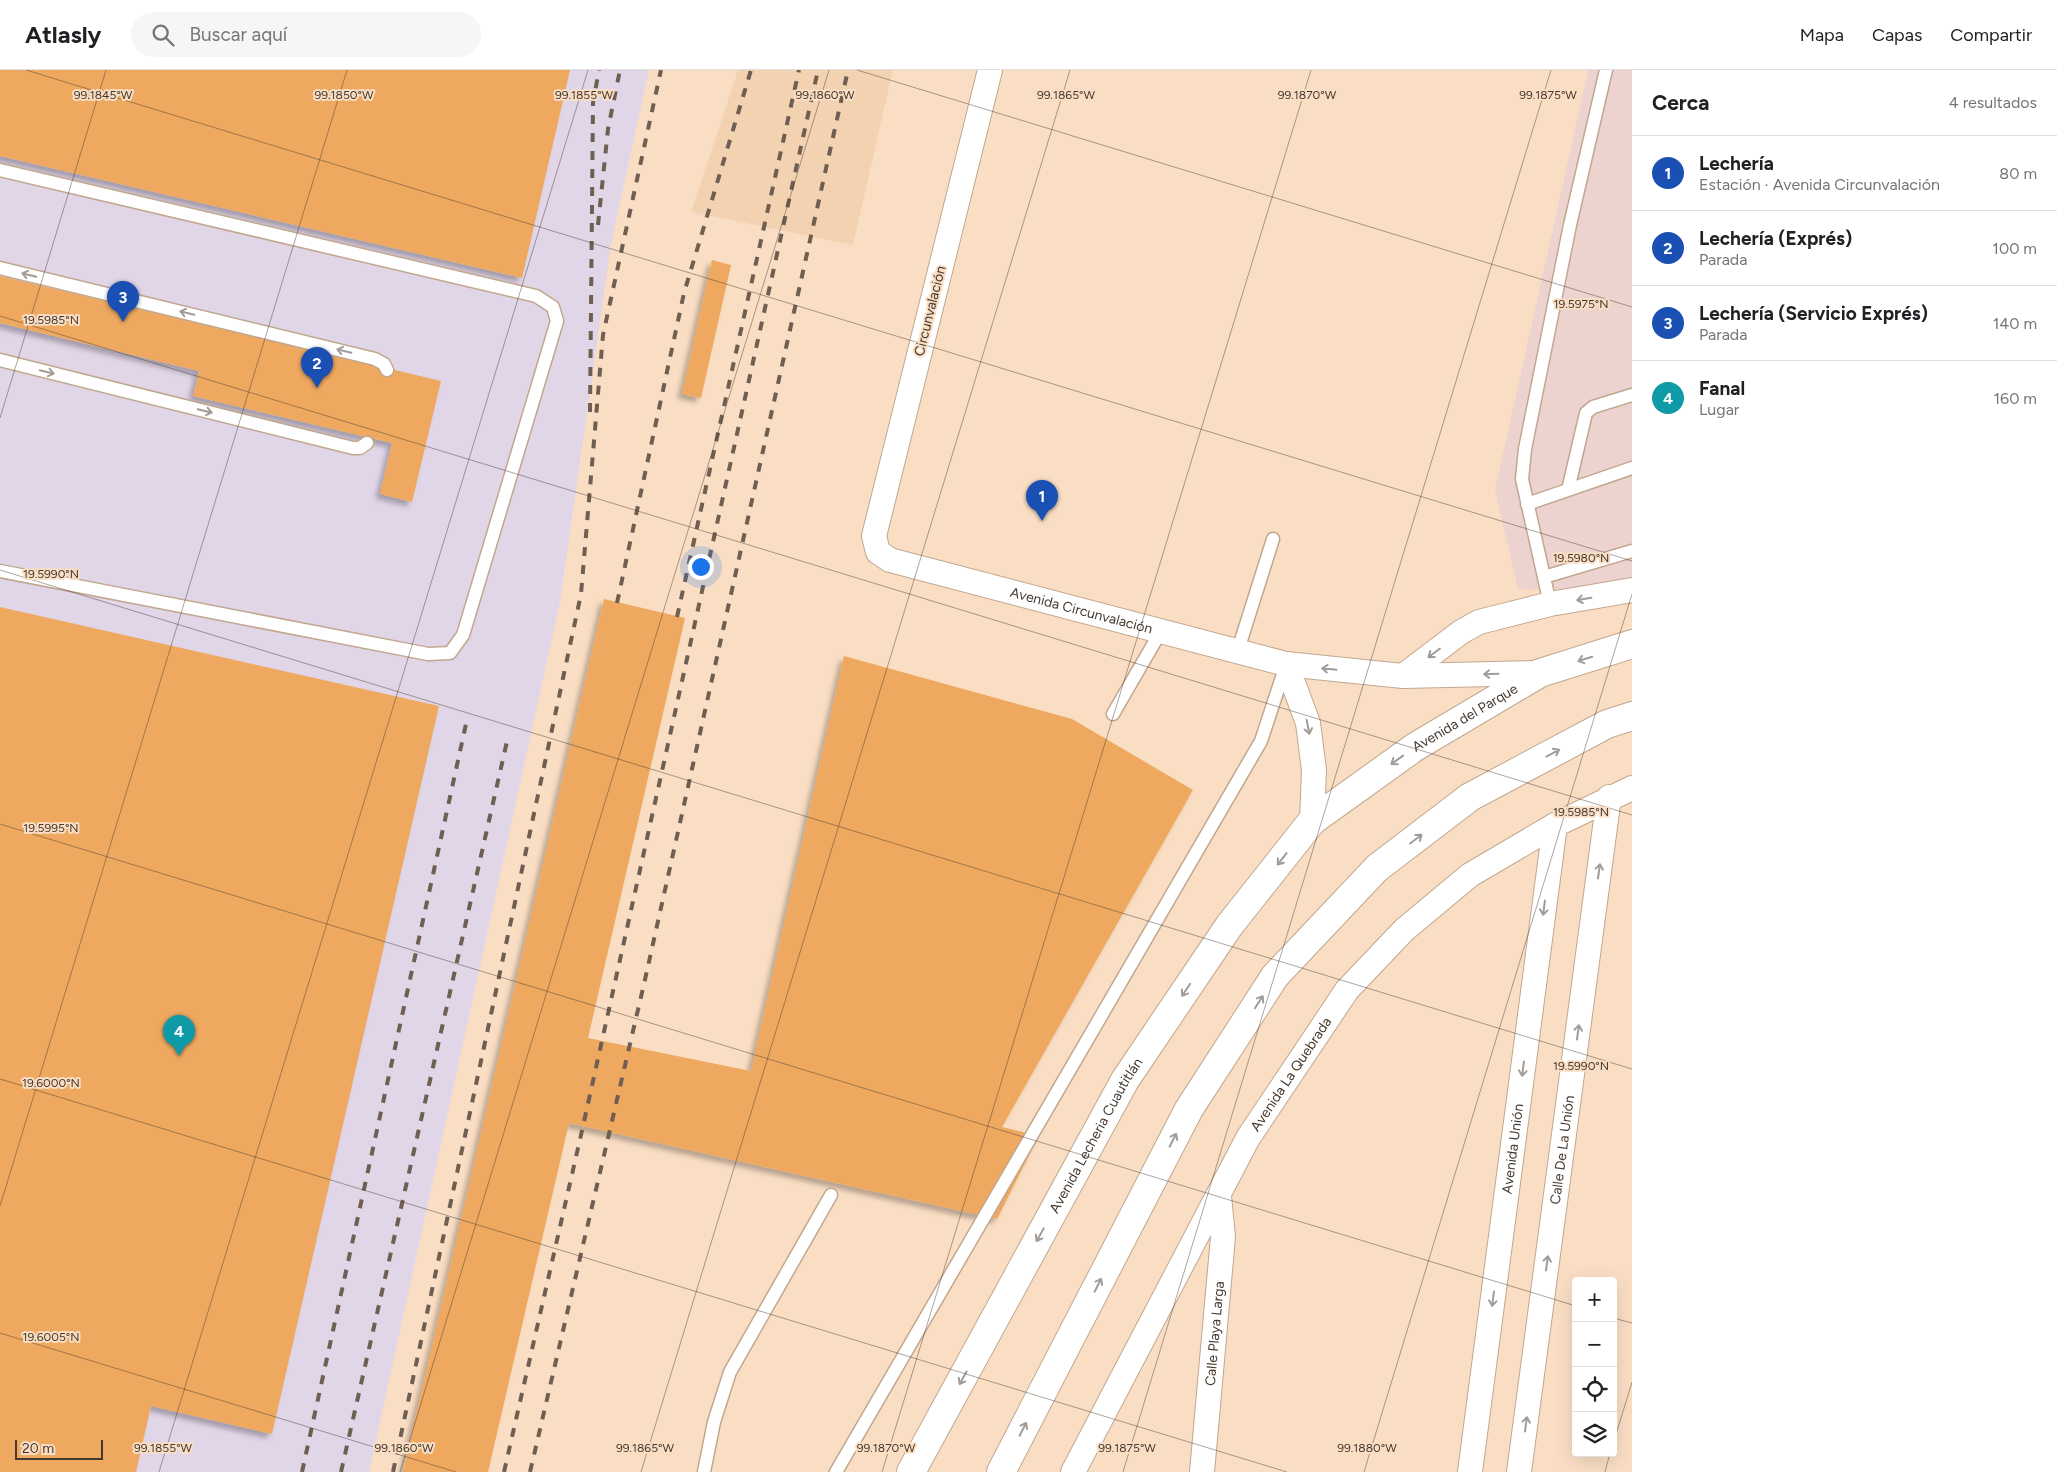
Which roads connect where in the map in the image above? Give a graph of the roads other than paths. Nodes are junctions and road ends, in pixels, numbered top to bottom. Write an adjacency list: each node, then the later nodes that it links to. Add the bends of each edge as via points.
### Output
1 (990, 70): 14 (street, Circunvalación, via 874,536)
2 (1606, 70): 11 (lane, via 1570,225 1525,450 1522,478)
3 (0, 170): 15 (lane, via 536,296 553,307 557,321 463,635 450,653 428,654)
4 (0, 268): 6 (lane, one-way to 4, via 375,358)
5 (0, 360): 8 (lane, one-way to 8, via 353,448)
6 (387, 370)
7 (1632, 395): 10 (lane, via 1594,407 1586,413)
8 (367, 443)
9 (1632, 468): 10 (lane)
10 (1568, 490): 11 (lane)
11 (1527, 504): 16 (lane)
12 (1273, 539): 21 (lane)
13 (1632, 551): 16 (lane)
14 (878, 552): 19 (street, Avenida Circunvalación, via 890,560)
15 (0, 571)
16 (1544, 577): 18 (lane)
17 (1632, 590): 18 (street, one-way to 18)
18 (1550, 604): 24 (street, one-way to 24, via 1479,622)
19 (1161, 631): 21 (street, Avenida Circunvalación); 25 (lane)
20 (1632, 644): 23 (main road, Avenida del Parque, one-way to 23)
21 (1238, 650): 22 (street, Avenida Circunvalación)
22 (1286, 664): 24 (street, Avenida Circunvalación, one-way to 22); 29 (street, one-way to 29, via 1308,722 1314,770); 34 (lane, via 1261,741)
23 (1540, 672): 24 (street, Avenida Circunvalación, one-way to 24); 29 (main road, Avenida del Parque, one-way to 29, via 1415,747)
24 (1403, 676)
25 (1113, 714)
26 (1632, 716): 36 (main road, one-way to 26, via 1189,1109 1276,976 1377,868 1470,797 1607,724)
27 (1632, 788): 28 (street, Avenida La Quebrada)
28 (1609, 797): 30 (street, Avenida La Quebrada); 40 (street, Calle De La Unión, one-way to 28)
29 (1312, 821): 35 (main road, Avenida Lecheria Cuautitlán, one-way to 35, via 1229,926 1125,1080)
30 (1555, 825): 32 (street, Avenida La Quebrada, via 1470,876 1404,930 1347,990 1248,1138); 39 (street, Avenida Unión, one-way to 39)
31 (831, 1195): 33 (lane, via 730,1372 714,1422)
32 (1219, 1196): 37 (street, Avenida La Quebrada); 38 (street, Calle Playa Larga, via 1223,1237)
33 (704, 1472)
34 (836, 1472)
35 (912, 1472)
36 (1001, 1472)
37 (1073, 1472)
38 (1202, 1472)
39 (1470, 1472)
40 (1519, 1472)

